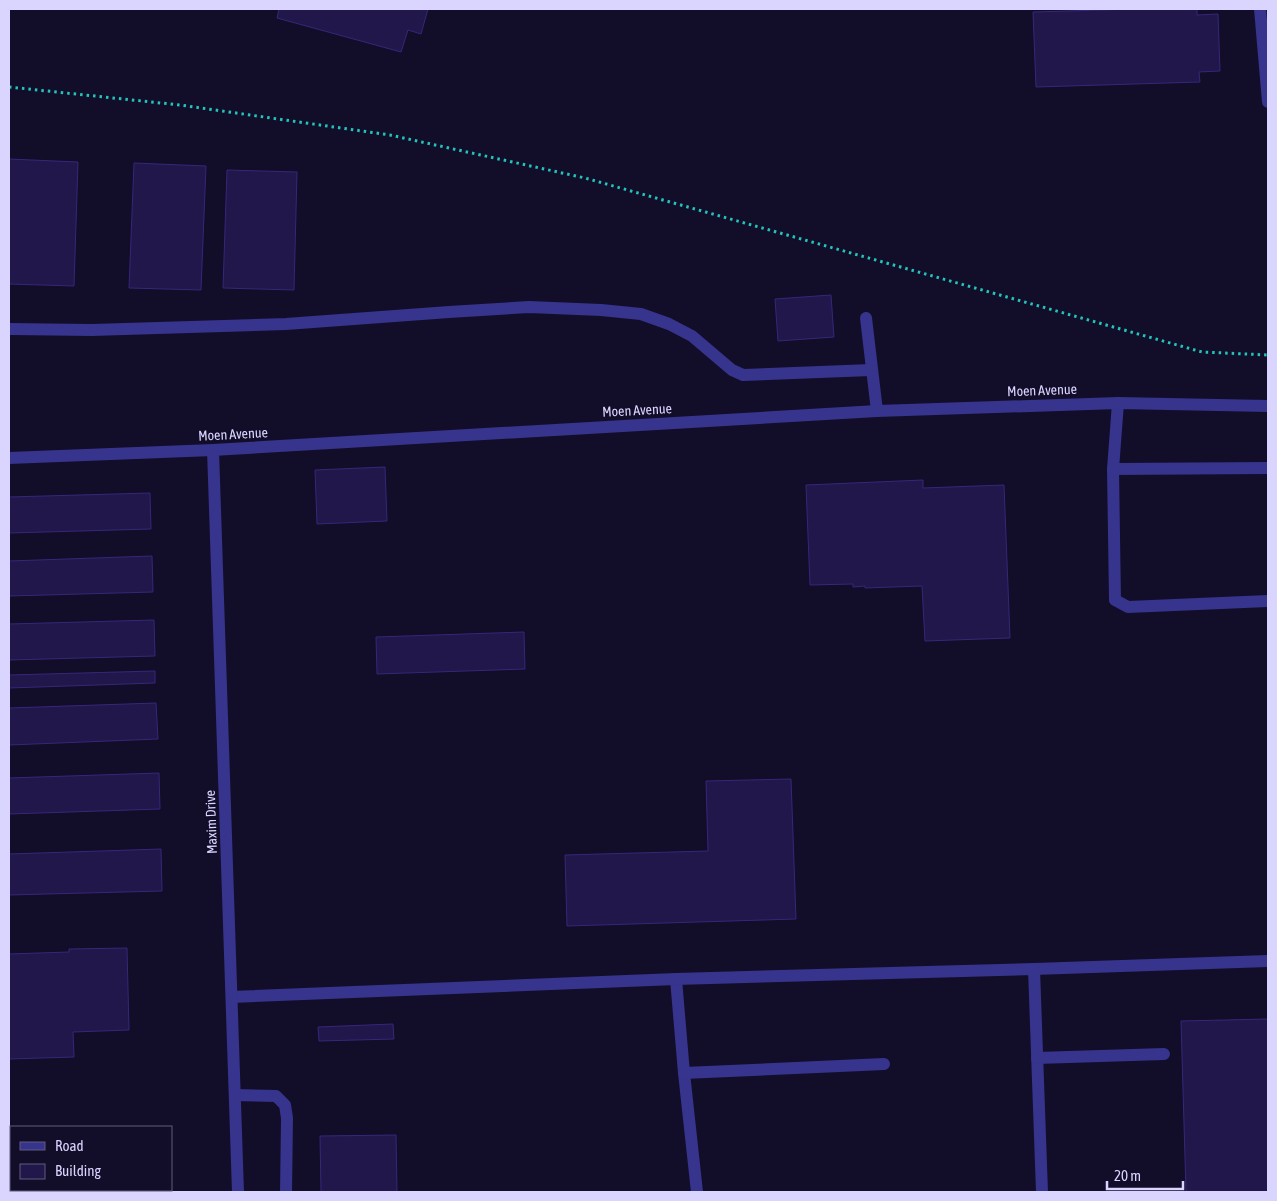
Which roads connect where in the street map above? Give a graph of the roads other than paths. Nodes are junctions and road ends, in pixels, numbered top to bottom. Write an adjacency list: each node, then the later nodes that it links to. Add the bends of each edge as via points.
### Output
1 (1260, 9): 2 (street)
2 (1268, 102)
3 (866, 318): 5 (street)
4 (9, 329): 5 (street, via 260,325 529,307 602,310 641,314 669,324 692,336 732,370 743,375)
5 (872, 370): 8 (street)
6 (1118, 403): 7 (street, Moen Avenue); 8 (street, Moen Avenue); 12 (street)
7 (1268, 406)
8 (876, 410): 9 (street, Moen Avenue)
9 (213, 450): 10 (street, Moen Avenue); 17 (street, Maxim Drive)
10 (9, 458)
11 (1268, 468): 12 (street)
12 (1113, 470): 13 (street, via 1115,600 1128,607)
13 (1268, 601)
14 (1268, 961): 15 (street)
15 (1034, 969): 16 (street); 19 (street)
16 (676, 979): 17 (street); 21 (street)
17 (232, 997): 22 (street, Maxim Drive)
18 (1164, 1054): 19 (street)
19 (1037, 1058): 26 (street)
20 (884, 1064): 21 (street)
21 (684, 1073): 25 (street)
22 (235, 1095): 23 (street, Maxim Drive); 24 (street, via 276,1096 285,1105)
23 (238, 1192)
24 (286, 1192)
25 (697, 1192)
26 (1042, 1192)

